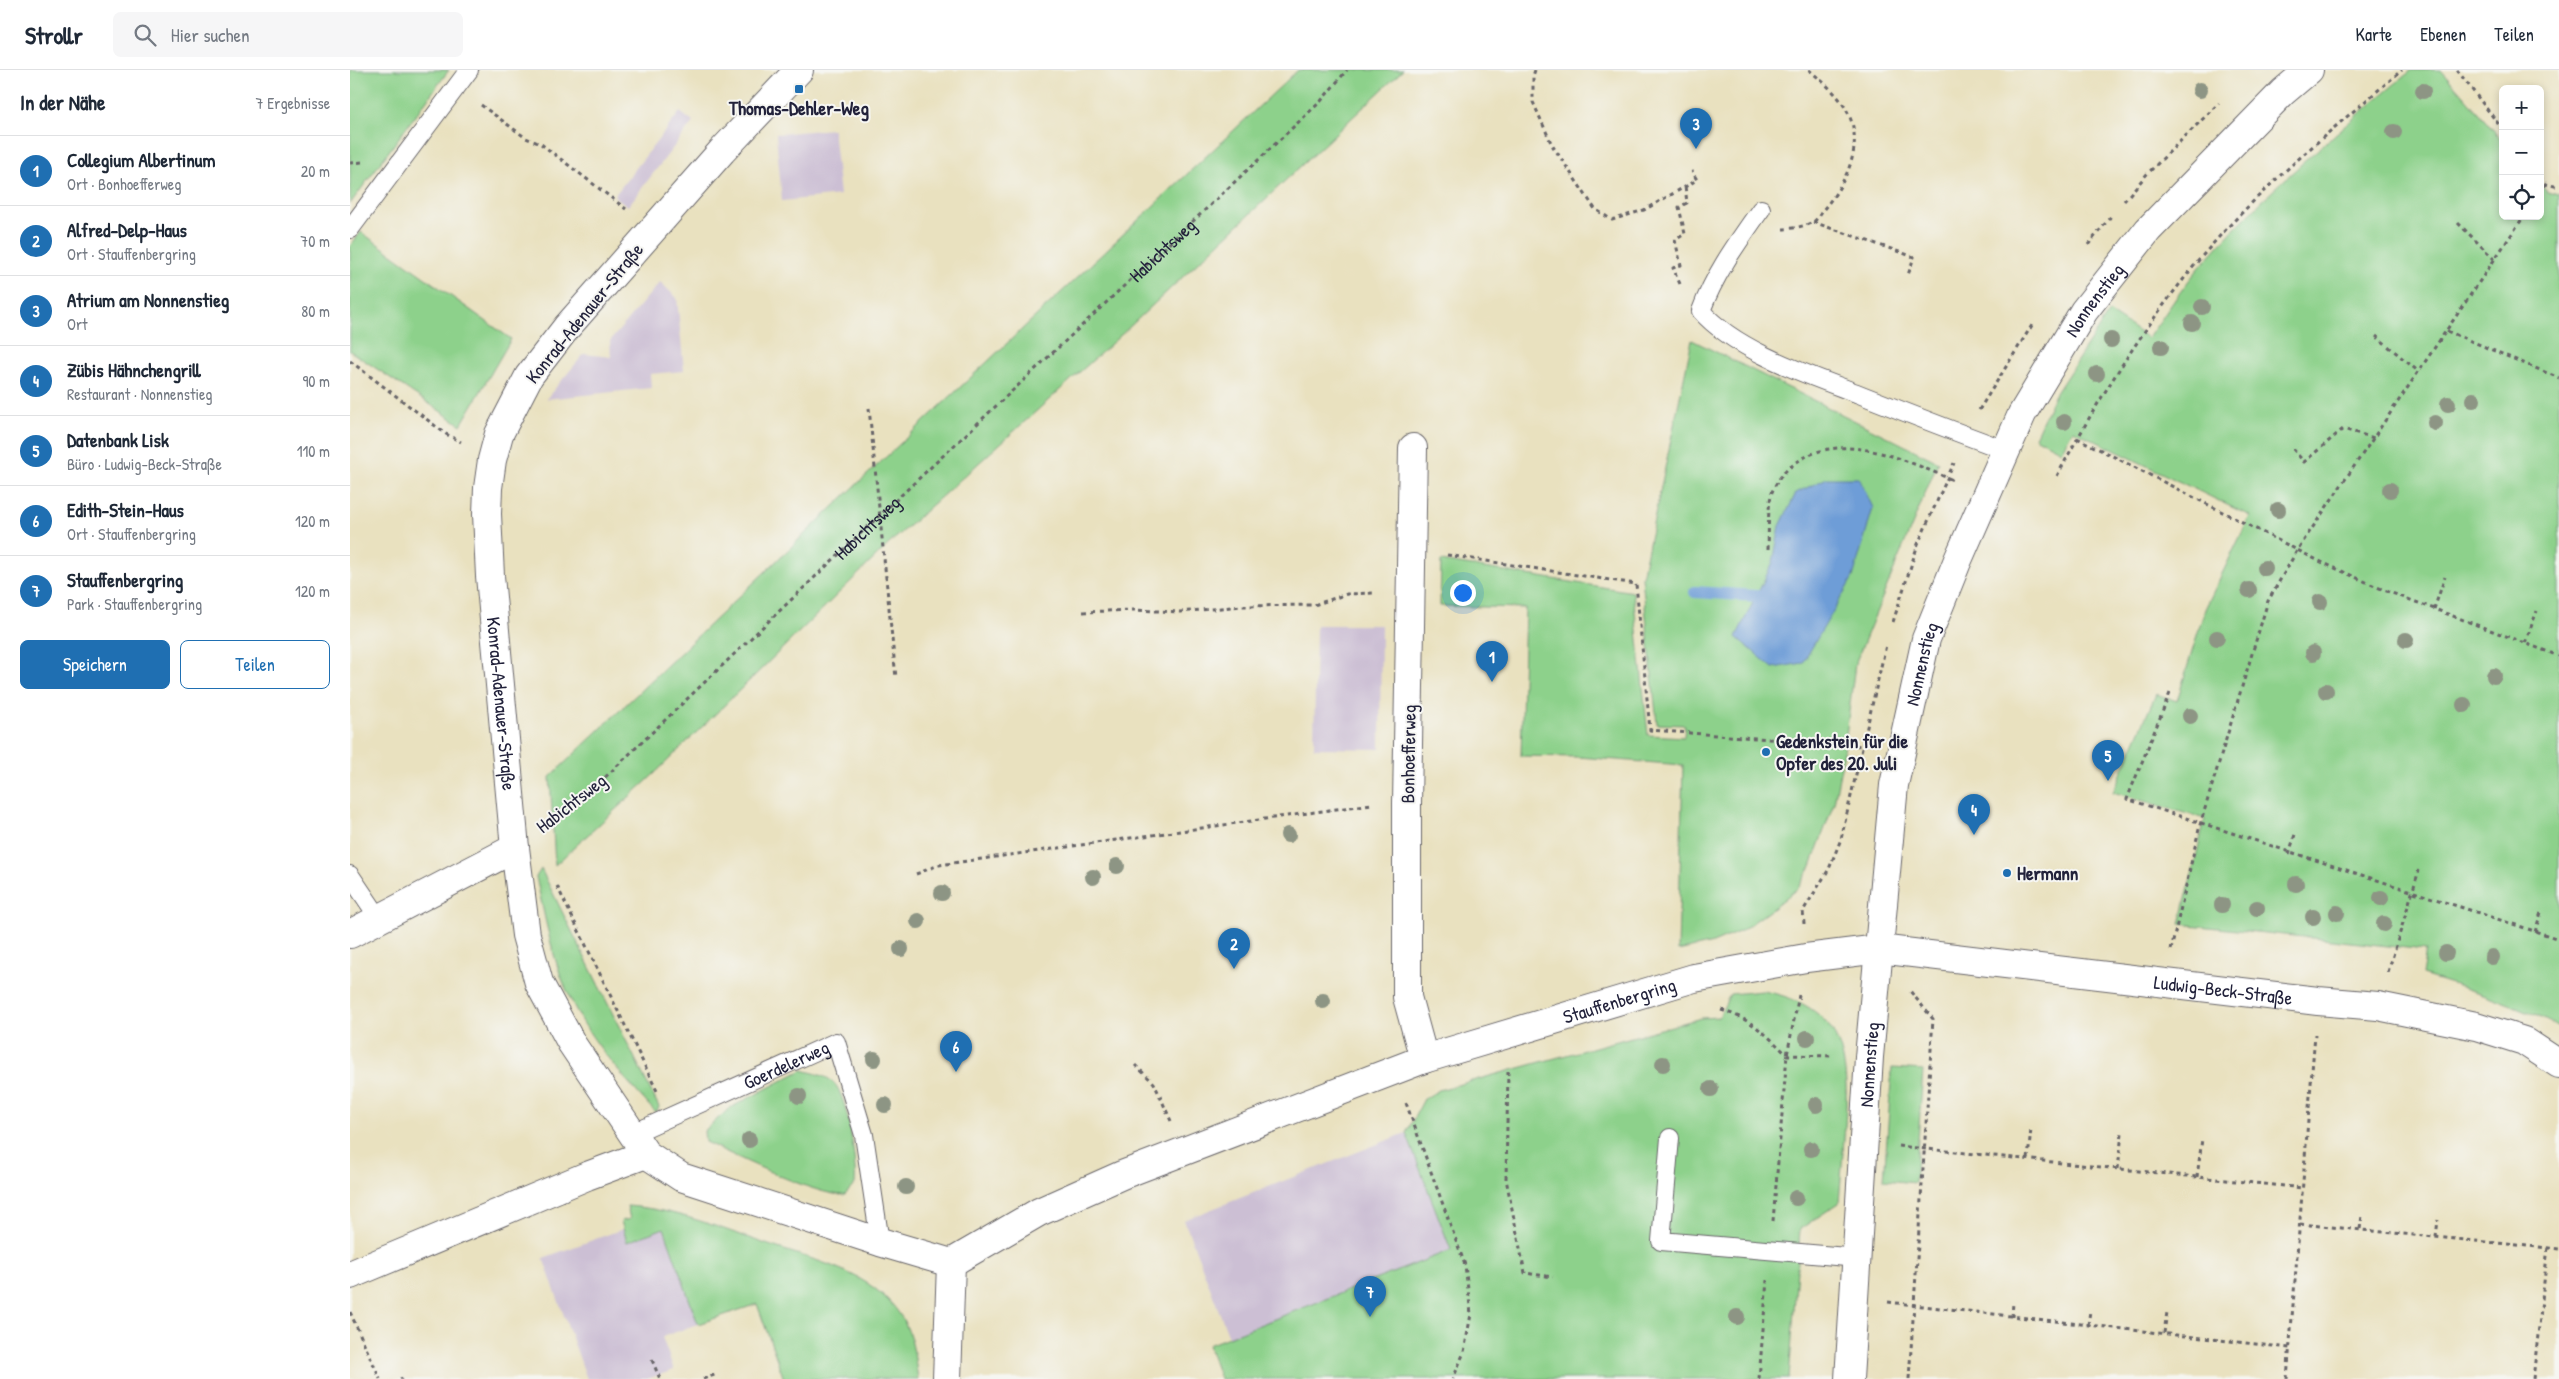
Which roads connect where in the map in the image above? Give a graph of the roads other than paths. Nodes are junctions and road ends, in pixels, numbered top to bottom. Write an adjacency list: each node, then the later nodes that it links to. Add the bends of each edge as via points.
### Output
1 (469, 70): 5 (lane)
2 (798, 70): 8 (street, Konrad-Adenauer-Straße, via 568,327 525,384 499,434 492,460 487,514)
3 (2309, 70): 7 (street, Nonnenstieg, via 2283,92 2148,230 2084,312 2022,414)
4 (1761, 209): 7 (lane, via 1720,268 1708,292 1701,312 1708,319 1733,338 1796,369)
5 (350, 229)
6 (1413, 448): 13 (street, Bonhoefferweg, via 1407,804 1408,997)
7 (2005, 450): 12 (street, Nonnenstieg, via 1926,639 1894,785)
8 (515, 848): 10 (street); 16 (street, via 526,935 539,983 572,1044)
9 (350, 875): 10 (lane)
10 (379, 918): 11 (street)
11 (350, 934)
12 (1879, 949): 13 (street, Stauffenbergring, via 1694,978); 14 (street, Ludwig-Beck-Straße, via 2378,1006 2476,1026 2524,1041); 18 (street, Nonnenstieg)
13 (1424, 1059): 19 (street, Stauffenbergring, via 1122,1175 1039,1212)
14 (2559, 1064)
15 (1670, 1138): 18 (lane, via 1661,1241)
16 (639, 1144): 17 (street, via 681,1177); 17 (lane, Goerdelerweg, via 670,1116 836,1042 864,1135); 20 (street, Goerdelerweg, via 587,1176)
17 (880, 1242): 19 (street)
18 (1858, 1258): 22 (street, Nonnenstieg)
19 (951, 1263): 21 (street)
20 (350, 1275)
21 (947, 1379)
22 (1849, 1379)

